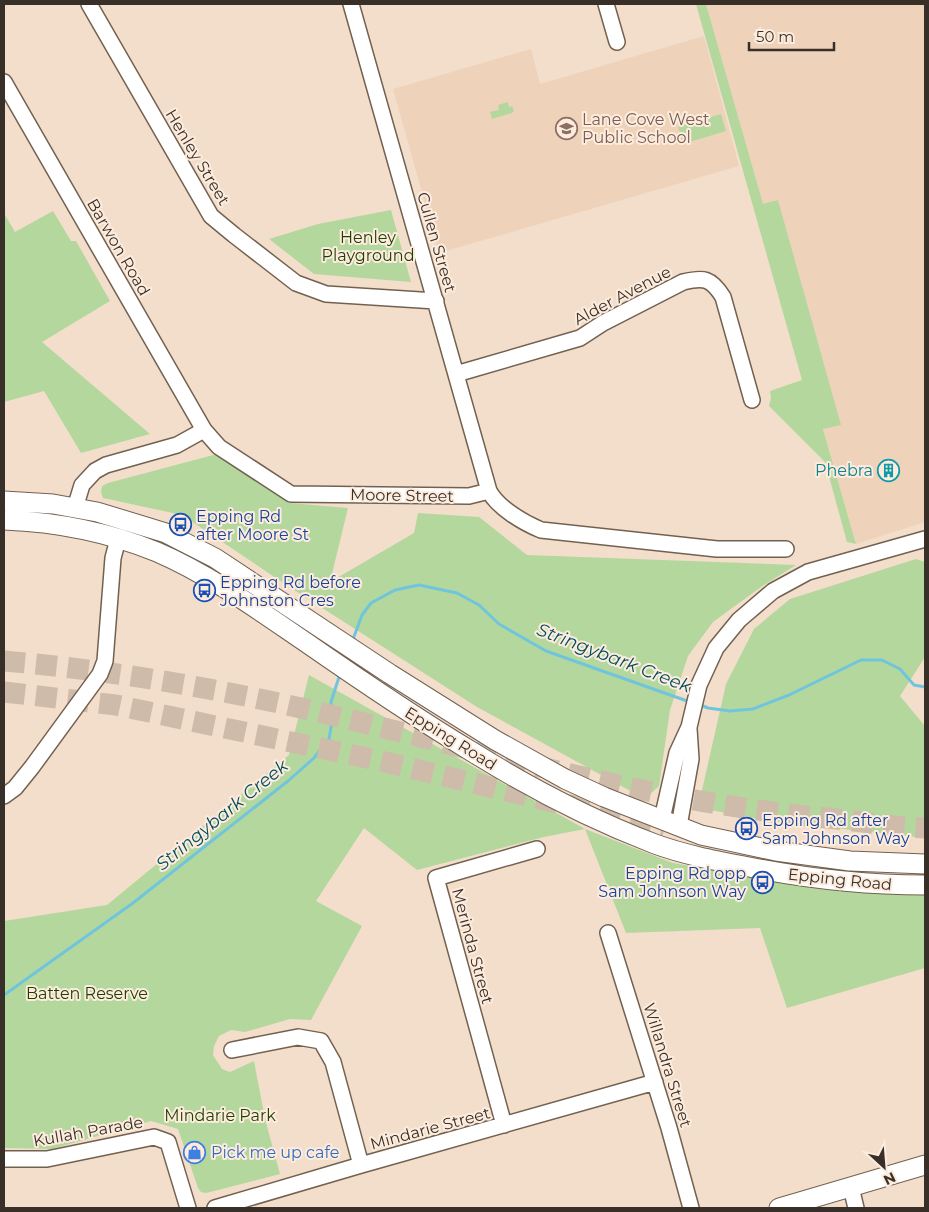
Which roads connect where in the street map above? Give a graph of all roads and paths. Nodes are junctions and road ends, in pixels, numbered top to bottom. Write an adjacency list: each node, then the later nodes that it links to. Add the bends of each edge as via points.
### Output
1 (89, 4): 6 (street, Henley Street, via 211,216 234,236 296,283 326,294)
2 (352, 4): 6 (street, Cullen Street)
3 (606, 4): 4 (street)
4 (617, 42)
5 (4, 82): 9 (street, Barwon Road)
6 (436, 301): 7 (street, Cullen Street)
7 (456, 374): 8 (street, Alder Avenue, via 580,338 683,282 708,280 723,297); 10 (street, Cullen Street)
8 (752, 400)
9 (204, 430): 10 (street, Moore Street, via 219,447 291,494 469,496); 12 (street, via 178,444 95,471 82,485)
10 (490, 491): 17 (street, via 526,524 541,530 718,549)
11 (4, 501): 12 (main road, Epping Road)
12 (75, 508): 14 (main road); 19 (main road, Epping Road, via 166,533 215,558 495,740 565,779)
13 (4, 520): 14 (main road, Epping Road)
14 (72, 527): 15 (main road, Epping Road)
15 (118, 539): 18 (street, via 113,558 105,661 100,674 32,767); 20 (main road, Epping Road, via 198,572 378,692 525,784)
16 (925, 539): 19 (street, via 808,572 773,591 738,620 721,641 699,685 689,727 691,759)
17 (786, 549)
18 (4, 796)
19 (670, 823): 20 (main road); 22 (main road); 23 (main road, Epping Road, via 701,835 776,851 850,861)
20 (655, 844): 22 (main road, Epping Road)
21 (537, 849): 28 (street, Merinda Street, via 436,878)
22 (673, 850): 24 (main road, Epping Road, via 822,880)
23 (925, 864)
24 (925, 885)
25 (608, 933): 27 (street, Willandra Street)
26 (232, 1050): 30 (street, via 298,1037 321,1041 333,1062)
27 (655, 1082): 28 (street, Mindarie Street); 35 (street, Willandra Street)
28 (504, 1125): 30 (street, Mindarie Street)
29 (4, 1159): 33 (street, Kullah Parade, via 46,1159 154,1137 168,1142)
30 (361, 1165): 34 (street, Mindarie Street)
31 (925, 1166): 32 (main road)
32 (851, 1187): 36 (main road); 37 (street)
33 (188, 1208)
34 (215, 1208)
35 (691, 1208)
36 (779, 1208)
37 (856, 1208)

